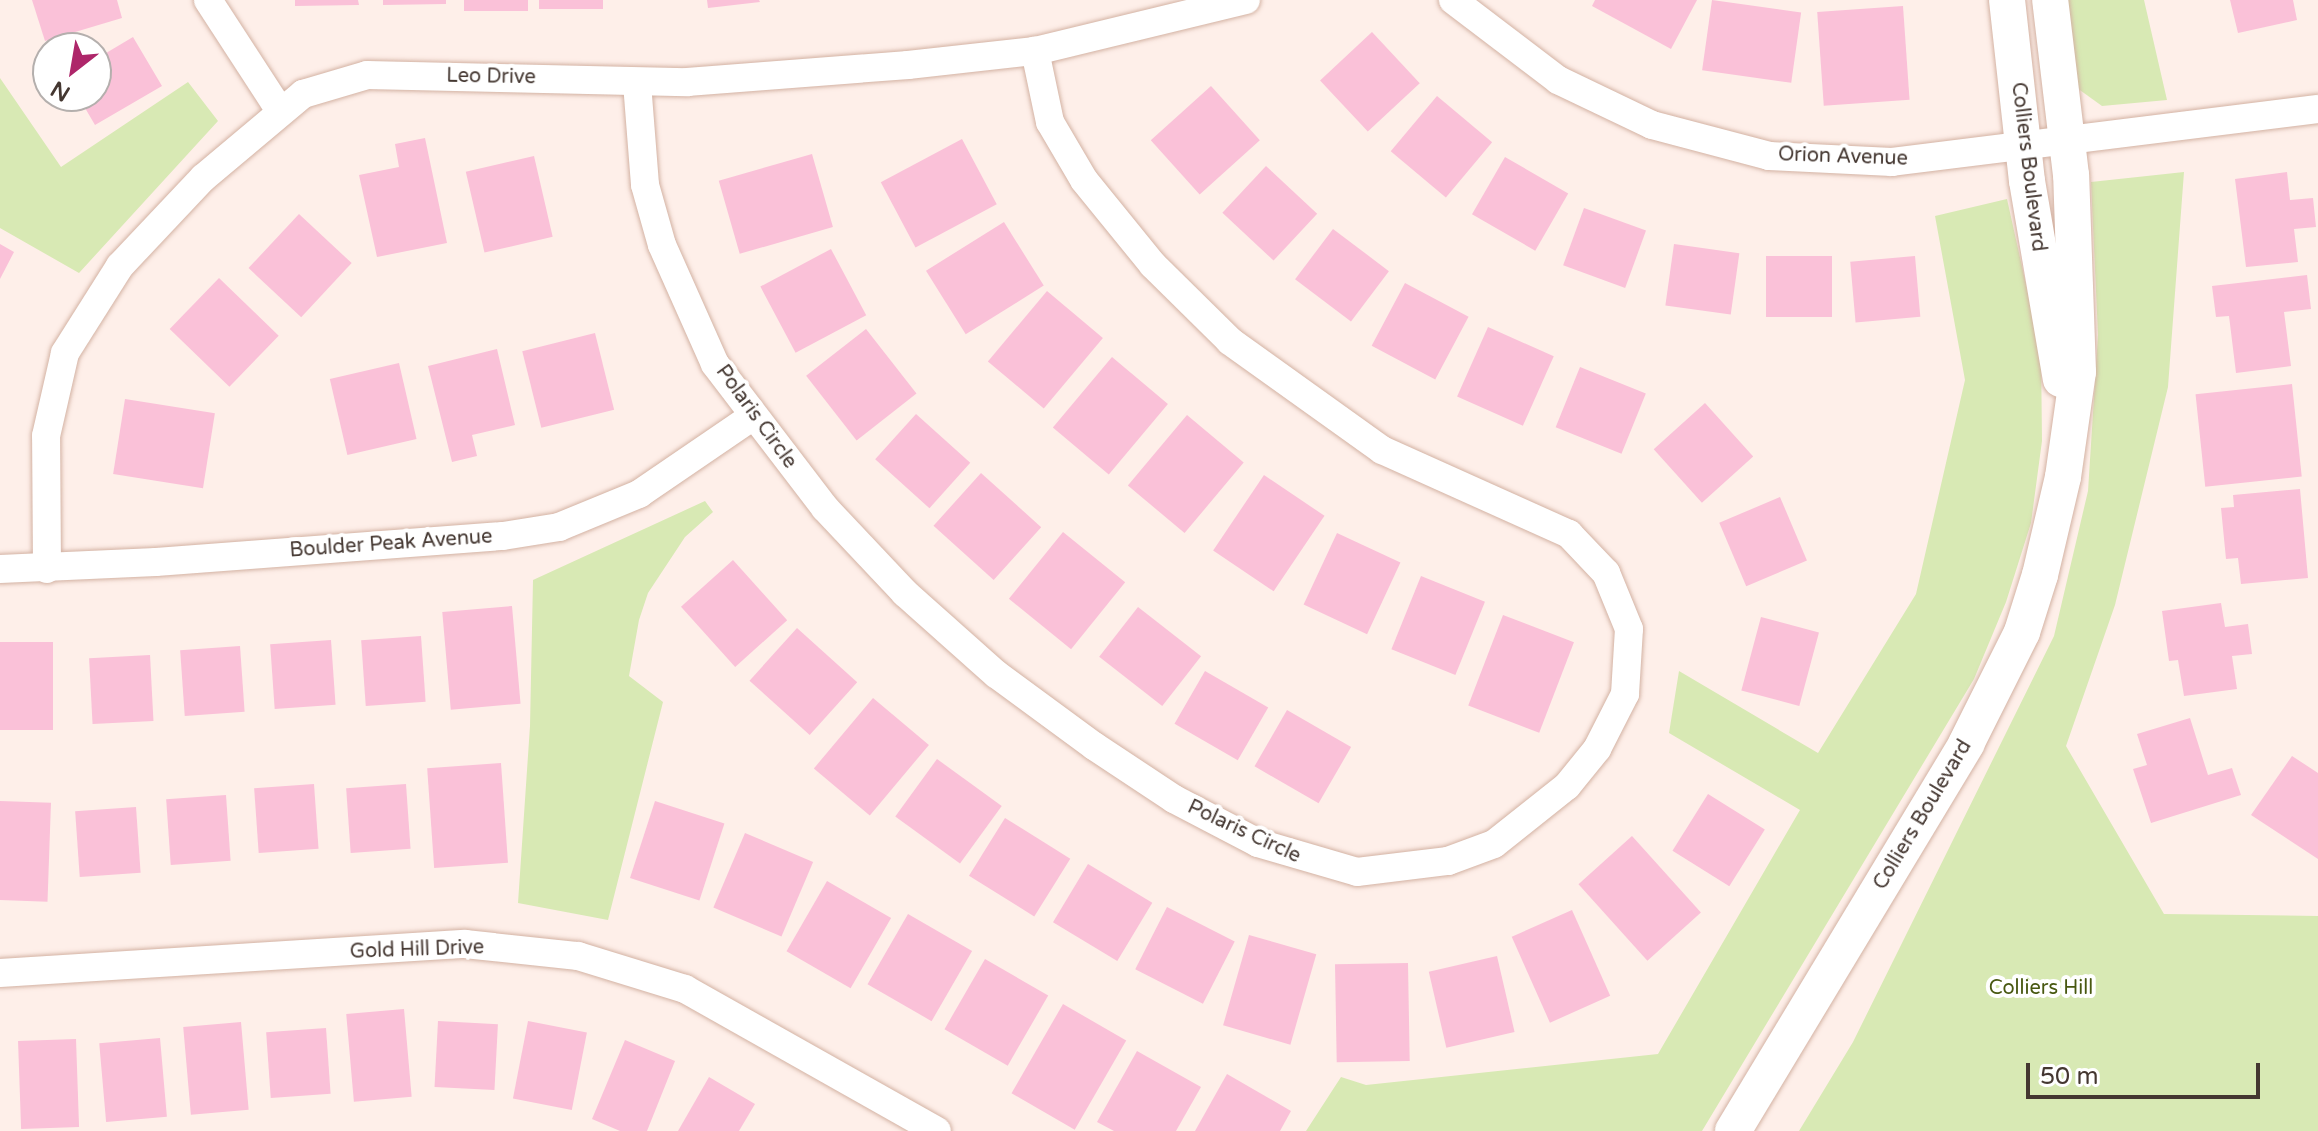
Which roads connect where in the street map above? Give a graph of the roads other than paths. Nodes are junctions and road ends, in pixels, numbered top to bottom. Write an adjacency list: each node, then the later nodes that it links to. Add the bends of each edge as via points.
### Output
1 (208, 0): 9 (street)
2 (1246, 0): 6 (street, Leo Drive)
3 (1453, 0): 11 (street, Orion Avenue, via 1558,80 1652,125 1769,156 1892,162)
4 (2007, 0): 11 (street, Colliers Boulevard)
5 (2050, 0): 10 (street, Colliers Boulevard)
6 (1035, 51): 7 (street, Leo Drive); 12 (street, Polaris Circle, via 1050,122 1084,180 1153,265 1230,341 1382,450 1569,534 1606,573 1629,629 1625,694 1597,749 1533,818 1494,844 1448,861 1357,872 1258,843 1174,799 996,674 905,593 835,519)
7 (637, 83): 9 (street, Leo Drive, via 367,75 303,94); 12 (street, Polaris Circle, via 645,185 662,245 715,364)
8 (2318, 109): 10 (street, Orion Avenue)
9 (280, 111): 15 (street, Leo Drive, via 203,178 120,266 65,353 46,436)
10 (2068, 141): 11 (street, Orion Avenue); 13 (street, Colliers Boulevard, via 2078,372)
11 (2024, 147): 13 (street, Colliers Boulevard, via 2061,372)
12 (752, 417): 15 (street, Boulder Peak Avenue, via 639,494 559,527 503,536)
13 (2063, 477): 18 (street, Colliers Boulevard, via 2040,575 1998,686)
14 (0, 569): 15 (street, Boulder Peak Avenue)
15 (47, 569)
16 (0, 973): 17 (street, Gold Hill Drive, via 465,944 578,956 685,989)
17 (926, 1128)
18 (1733, 1131)

